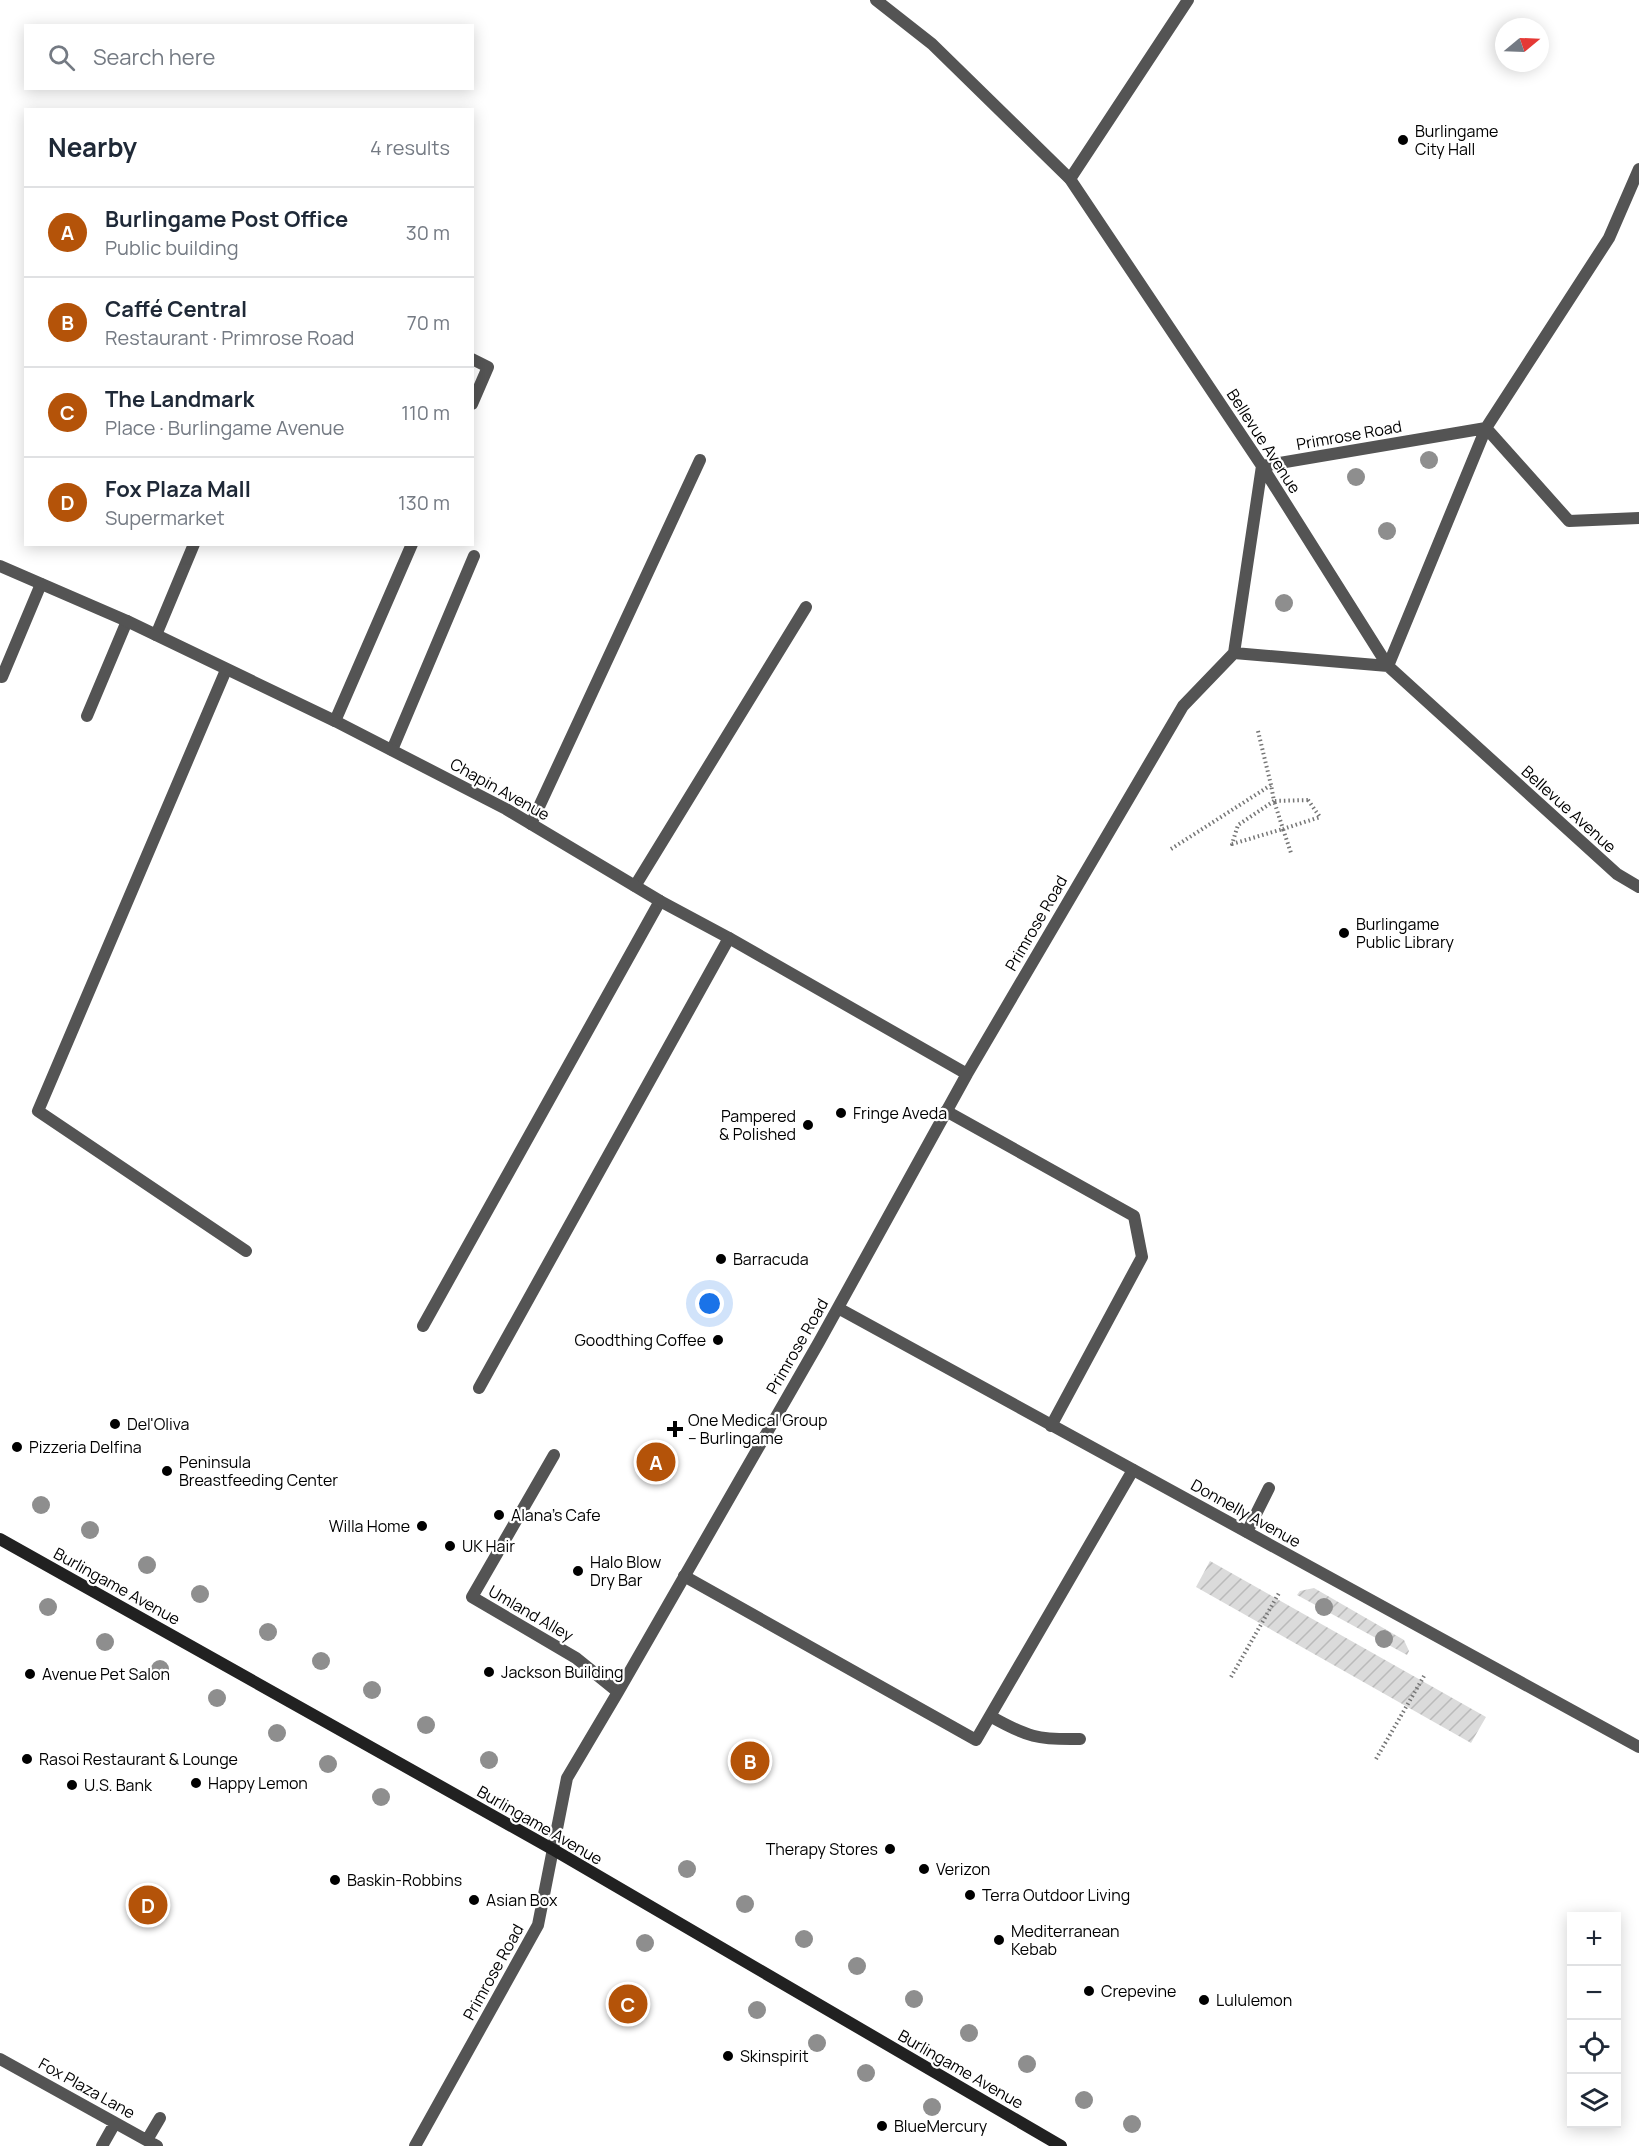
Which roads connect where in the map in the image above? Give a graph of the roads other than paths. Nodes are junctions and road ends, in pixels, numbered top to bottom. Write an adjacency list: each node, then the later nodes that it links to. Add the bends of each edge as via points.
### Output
1 (876, 0): 4 (street, Bellevue Avenue, via 932,45)
2 (1188, 0): 4 (street)
3 (1638, 174): 7 (street, via 1609,238)
4 (1070, 179): 9 (street, Bellevue Avenue)
5 (474, 360): 6 (street, via 488,367)
6 (474, 399)
7 (1486, 428): 9 (street, Primrose Road); 10 (street, via 1569,521); 20 (street)
8 (700, 460): 26 (street)
9 (1262, 466): 19 (street); 20 (street, Bellevue Avenue)
10 (1639, 518)
11 (193, 546): 18 (street)
12 (411, 546): 24 (street)
13 (474, 556): 25 (street)
14 (0, 566): 15 (street, Chapin Avenue)
15 (41, 584): 17 (street, Chapin Avenue); 22 (street)
16 (806, 608): 27 (street)
17 (127, 621): 18 (street, Chapin Avenue); 23 (street)
18 (156, 635): 21 (street, Chapin Avenue)
19 (1234, 653): 20 (street); 31 (street, Primrose Road, via 1183,706)
20 (1388, 666): 28 (street, Bellevue Avenue, via 1617,874)
21 (226, 670): 24 (street, Chapin Avenue); 33 (street, via 38,1111)
22 (2, 677)
23 (87, 716)
24 (335, 720): 25 (street, Chapin Avenue)
25 (392, 750): 26 (street, Chapin Avenue)
26 (531, 824): 27 (street, Chapin Avenue)
27 (635, 886): 29 (street, Chapin Avenue)
28 (1639, 887)
29 (660, 901): 30 (street, Chapin Avenue); 35 (street)
30 (729, 938): 31 (street, Chapin Avenue); 36 (street)
31 (967, 1074): 32 (street, Primrose Road)
32 (946, 1112): 34 (street, Primrose Road); 37 (street, via 1134,1216 1142,1257)
33 (246, 1251)
34 (838, 1308): 37 (street, Donnelly Avenue); 43 (street, Primrose Road)
35 (423, 1326)
36 (479, 1388)
37 (1051, 1426): 39 (street, Donnelly Avenue)
38 (554, 1455): 44 (street, Umland Alley, via 472,1598 576,1658)
39 (1133, 1470): 41 (street, Donnelly Avenue); 45 (street)
40 (1269, 1488): 41 (street)
41 (1247, 1533): 47 (street, Donnelly Avenue)
42 (0, 1539): 48 (street, Burlingame Avenue)
43 (684, 1576): 44 (street, Primrose Road); 45 (street, via 976,1740)
44 (618, 1692): 48 (street, Primrose Road, via 567,1778)
45 (990, 1716): 46 (street, via 1026,1735)
46 (1080, 1738)
47 (1639, 1747)
48 (554, 1850): 54 (street, Primrose Road, via 538,1925); 55 (street, Burlingame Avenue)
49 (0, 2059): 51 (street, Fox Plaza Lane)
50 (160, 2118): 52 (street)
51 (115, 2123): 52 (street, Fox Plaza Lane); 53 (street)
52 (152, 2143)
53 (102, 2146)
54 (415, 2146)
55 (1061, 2146)

